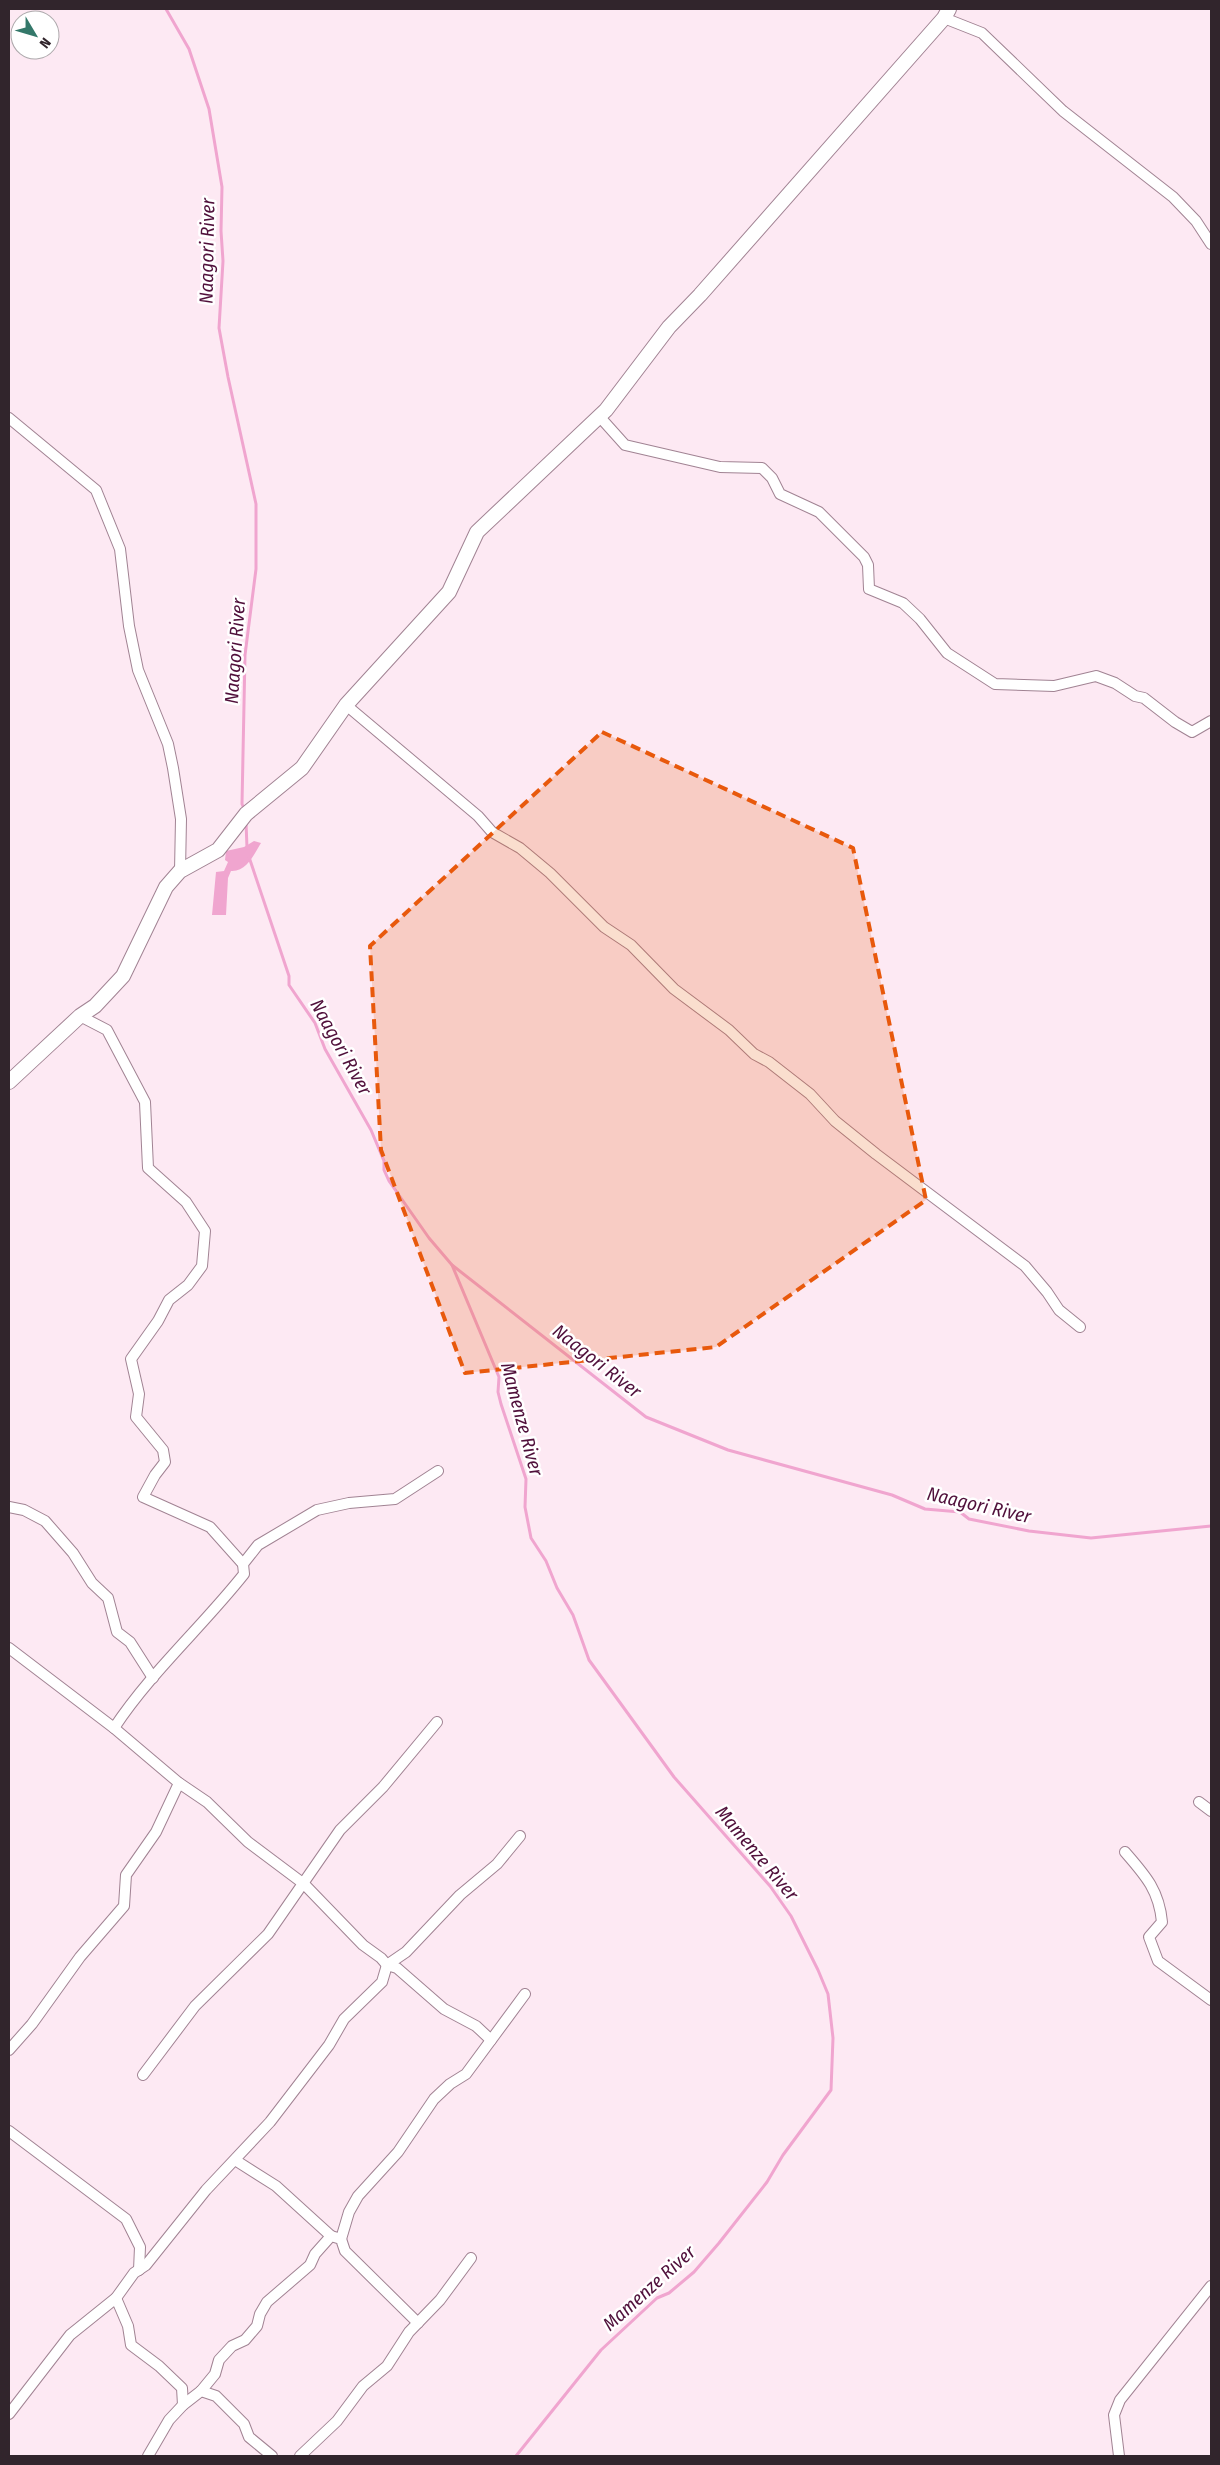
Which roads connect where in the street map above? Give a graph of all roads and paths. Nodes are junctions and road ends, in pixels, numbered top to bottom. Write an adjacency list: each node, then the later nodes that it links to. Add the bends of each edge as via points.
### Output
1 (947, 13): 2 (street, via 982,33 1063,111 1173,197 1196,221); 3 (street, via 669,327)
2 (1211, 244)
3 (599, 416): 5 (street, via 477,532 449,592); 6 (street, via 625,445 720,467 762,468 772,478 780,494 818,512 864,557 868,565 869,589 903,603 948,653 994,684 1054,686 1096,676 1144,698 1192,732)
4 (9, 418): 7 (street, via 96,490 120,549 138,670 168,744 175,776 181,818)
5 (346, 705): 7 (street, via 302,768 246,814 218,850); 10 (street, via 478,816 492,832 520,848 550,873 604,927 631,945 674,989 729,1030 754,1054 790,1077 876,1154 1025,1266 1059,1310)
6 (1211, 722)
7 (180, 870): 8 (street, via 166,886 122,976 95,1006)
8 (80, 1016): 9 (street); 13 (street, via 107,1030 145,1102 148,1168 186,1202 204,1231 202,1266 188,1285 169,1300 131,1359 139,1394 136,1418 163,1450 166,1462 154,1475 143,1497 210,1527)
9 (9, 1082)
10 (1080, 1327)
11 (438, 1471): 13 (street, via 395,1499 317,1510 258,1545)
12 (9, 1507): 15 (street, via 24,1510 45,1521 73,1553 92,1583 108,1598 117,1632 130,1642)
13 (243, 1564): 15 (street, via 244,1574)
14 (9, 1648): 17 (street)
15 (153, 1678): 17 (street)
16 (437, 1722): 23 (street, via 383,1787 340,1830)
17 (114, 1728): 18 (street)
18 (179, 1783): 23 (street, via 207,1802 248,1842); 28 (street, via 156,1832 126,1875 124,1906 80,1957 32,2024)
19 (1199, 1802): 20 (street)
20 (1211, 1811)
21 (520, 1836): 24 (street, via 497,1864 460,1895 406,1952)
22 (1124, 1852): 26 (street, via 1149,1879 1160,1906 1162,1922 1149,1937 1158,1961)
23 (304, 1884): 24 (street); 29 (street, via 268,1934 195,2006)
24 (387, 1965): 27 (street, via 397,1968 444,2009 476,2026); 31 (street, via 382,1982 344,2019 302,2081)
25 (526, 1994): 27 (street)
26 (1211, 2000)
27 (491, 2040): 32 (street, via 466,2074 434,2100 398,2152 358,2196)
28 (9, 2050)
29 (143, 2075)
30 (9, 2131): 34 (street, via 126,2219 140,2247)
31 (235, 2160): 32 (street, via 276,2186); 34 (street)
32 (336, 2237): 37 (street, via 345,2252); 38 (street, via 315,2254 310,2265 267,2302 257,2326 219,2360 215,2374)
33 (471, 2258): 37 (street, via 440,2300)
34 (139, 2270): 36 (street)
35 (1211, 2286): 44 (street, via 1120,2400 1114,2415)
36 (116, 2298): 39 (street, via 128,2326 131,2346 160,2366 182,2388); 40 (street, via 70,2335)
37 (418, 2323): 43 (street, via 387,2366 363,2386 337,2421)
38 (201, 2391): 39 (street); 42 (street, via 216,2396 244,2424 249,2437)
39 (183, 2405): 41 (street, via 169,2420)
40 (9, 2414)
41 (148, 2456)
42 (272, 2456)
43 (300, 2456)
44 (1119, 2456)

